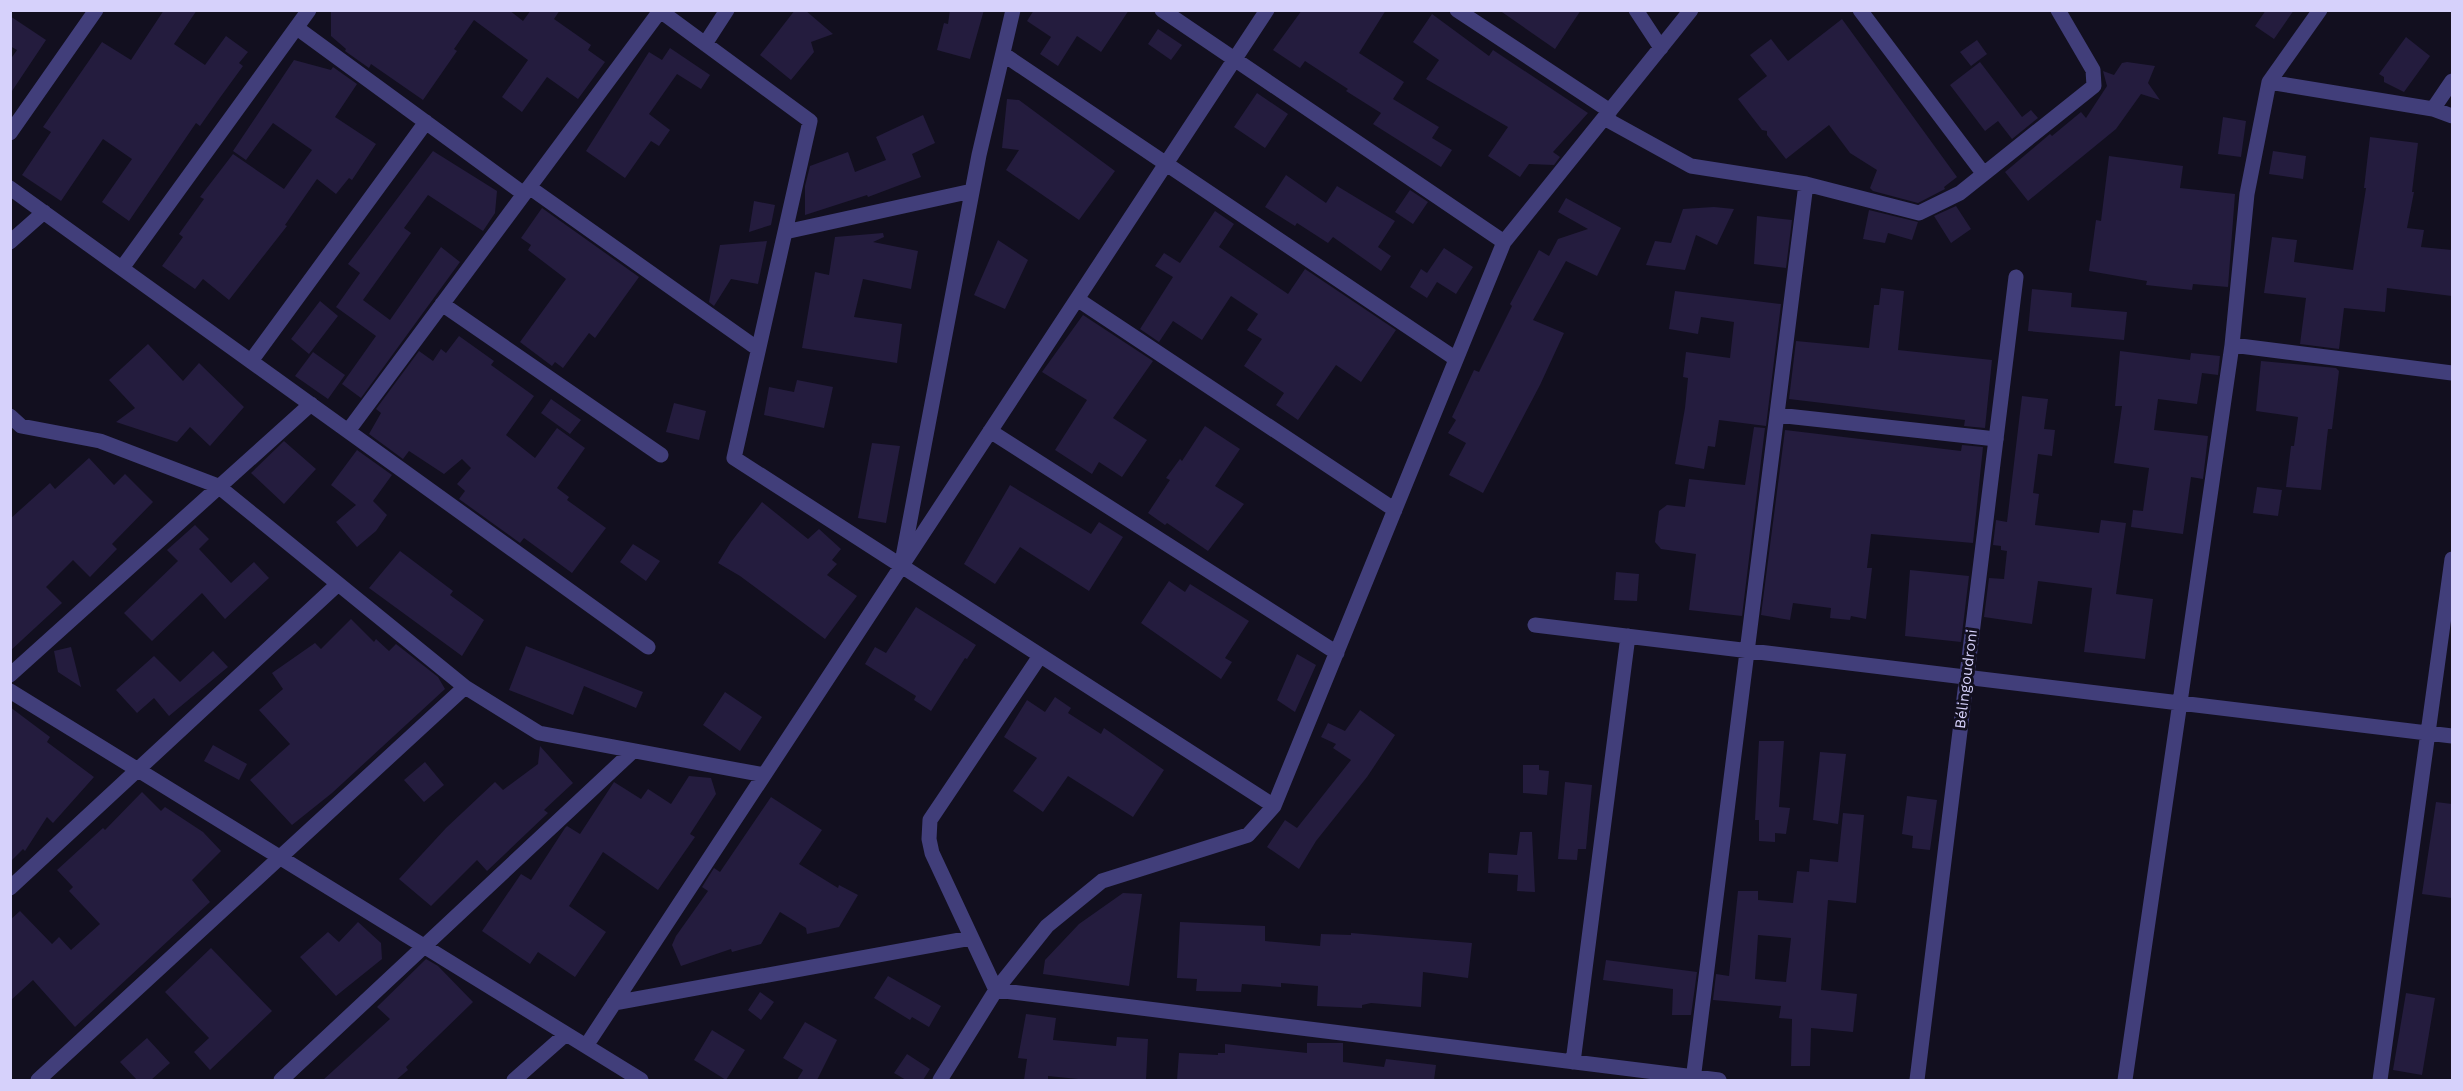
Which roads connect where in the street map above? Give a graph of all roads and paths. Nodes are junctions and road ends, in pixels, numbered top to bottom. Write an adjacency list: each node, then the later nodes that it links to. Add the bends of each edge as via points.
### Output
1 (96, 10): 25 (street)
2 (309, 10): 14 (street)
3 (727, 10): 15 (street)
4 (1013, 10): 17 (street)
5 (1162, 10): 18 (street)
6 (1267, 10): 18 (street)
7 (1458, 10): 22 (street)
8 (1636, 10): 16 (street)
9 (1691, 10): 16 (street)
10 (1860, 10): 27 (street)
11 (2058, 10): 27 (street, via 2093,70 2094,86)
12 (2320, 10): 20 (street)
13 (660, 11): 15 (street); 30 (street)
14 (297, 28): 24 (street); 36 (street)
15 (705, 44): 33 (street, via 810,121)
16 (1661, 48): 22 (street)
17 (1003, 54): 26 (street); 31 (street)
18 (1235, 60): 26 (street); 35 (street)
19 (2452, 81): 21 (street)
20 (2269, 82): 21 (street); 40 (street, via 2247,194)
21 (2433, 110): 23 (street)
22 (1607, 114): 28 (street, via 1691,166); 35 (street)
23 (2452, 116)
24 (426, 122): 30 (street); 43 (street)
25 (10, 133)
26 (1166, 164): 38 (street); 42 (street)
27 (1983, 173): 28 (street, via 1960,193 1919,213)
28 (1806, 184): 46 (street)
29 (10, 188): 32 (street)
30 (527, 191): 39 (street); 41 (street)
31 (972, 191): 33 (street); 55 (street)
32 (44, 212): 34 (street); 36 (street)
33 (785, 232): 41 (street)
34 (10, 242)
35 (1504, 242): 42 (street)
36 (122, 268): 43 (street)
37 (2016, 277): 50 (street, Bélingoudroni)
38 (1077, 299): 49 (street); 53 (street)
39 (442, 304): 48 (street); 51 (street)
40 (2232, 345): 44 (street); 67 (street)
41 (758, 350): 55 (street, via 734,458)
42 (1456, 359): 53 (street)
43 (251, 361): 45 (street)
44 (2452, 373)
45 (311, 404): 48 (street); 52 (street)
46 (1777, 415): 50 (street); 60 (street)
47 (14, 426): 52 (street, via 100,441)
48 (348, 431): 59 (street)
49 (990, 431): 55 (street); 61 (street)
50 (1996, 440): 64 (street, Bélingoudroni)
51 (661, 455)
52 (218, 486): 56 (street); 63 (street)
53 (1395, 510): 61 (street)
54 (2452, 559): 68 (street)
55 (902, 566): 62 (street); 72 (street)
56 (338, 584): 65 (street); 71 (street)
57 (1535, 625): 58 (street)
58 (1628, 636): 60 (street); 82 (street)
59 (648, 647)
60 (1747, 651): 64 (street); 83 (street)
61 (1337, 653): 73 (street)
62 (1041, 656): 73 (street); 76 (street, via 930,820 932,853)
63 (10, 675)
64 (1966, 677): 67 (street); 90 (street, Bélingoudroni)
65 (465, 687): 70 (street, via 539,734); 74 (street)
66 (10, 691): 71 (street)
67 (2178, 703): 68 (street); 91 (street)
68 (2428, 734): 69 (street); 92 (street)
69 (2452, 736)
70 (633, 751): 72 (street); 77 (street)
71 (140, 770): 74 (street); 75 (street)
72 (764, 775): 79 (street)
73 (1274, 807): 78 (street, via 1248,835 1102,880 1047,926)
74 (281, 858): 77 (street); 84 (street)
75 (10, 888)
76 (971, 938): 78 (street); 79 (street)
77 (425, 947): 80 (street); 85 (street)
78 (996, 990): 82 (street); 88 (street)
79 (614, 1003): 81 (street)
80 (566, 1034): 81 (street); 86 (street)
81 (586, 1046): 87 (street)
82 (1573, 1062): 83 (street)
83 (1693, 1079): 89 (street)
84 (38, 1080)
85 (281, 1080)
86 (514, 1080)
87 (642, 1080)
88 (939, 1080)
89 (1719, 1080)
90 (1917, 1080)
91 (2125, 1080)
92 (2380, 1080)

